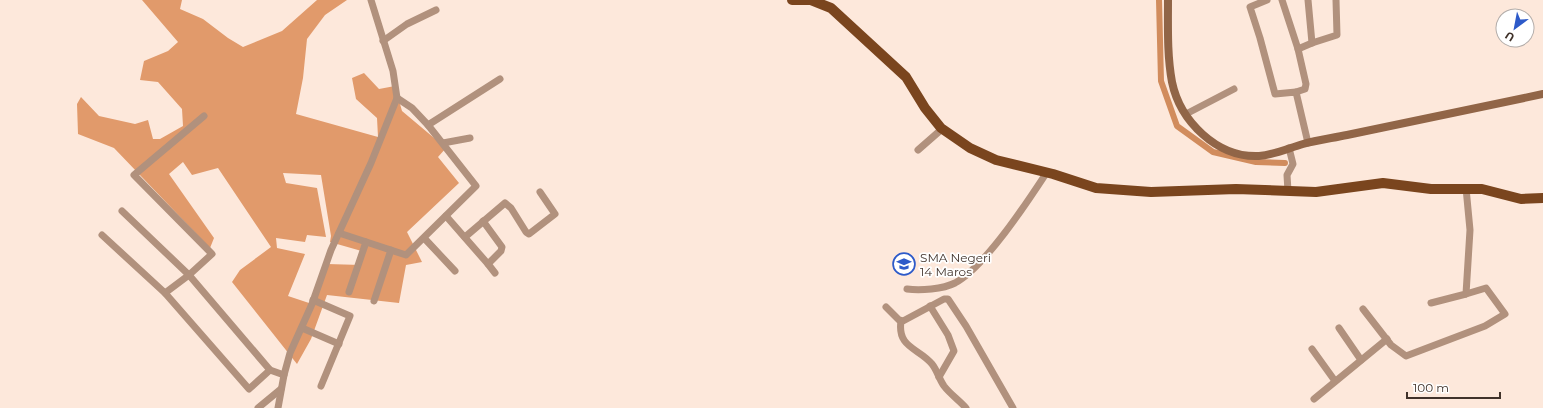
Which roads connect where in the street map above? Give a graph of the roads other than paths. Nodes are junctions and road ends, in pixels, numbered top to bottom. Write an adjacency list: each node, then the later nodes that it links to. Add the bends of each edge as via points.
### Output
1 (371, 0): 9 (street)
2 (792, 0): 20 (main road, via 810,0 831,8 906,77 925,108)
3 (1168, 0): 17 (street, via 1172,83)
4 (1268, 0): 14 (street, via 1250,7 1275,94)
5 (1282, 0): 11 (street)
6 (1308, 0): 10 (street)
7 (1336, 0): 10 (street, via 1337,35)
8 (436, 10): 9 (street, via 407,24)
9 (383, 41): 16 (street, via 393,71)
10 (1312, 43): 11 (street)
11 (1298, 49): 14 (street, via 1306,85 1304,89)
12 (500, 79): 19 (street)
13 (1234, 89): 17 (street)
14 (1296, 92): 23 (street)
15 (1543, 94): 23 (street)
16 (397, 98): 19 (street, via 412,108); 34 (street)
17 (1186, 114): 25 (street, via 1209,140 1227,151 1258,156)
18 (204, 116): 43 (street, via 134,175 212,254)
19 (428, 125): 22 (street)
20 (942, 129): 24 (street); 26 (main road, via 990,158)
21 (470, 138): 22 (street)
22 (442, 143): 32 (street, via 476,186)
23 (1308, 143): 25 (street)
24 (918, 150)
25 (1290, 152): 28 (street, via 1292,164 1287,175)
26 (1047, 172): 28 (main road, via 1096,188 1116,190); 44 (street, via 1017,216 970,271 952,284 924,290)
27 (1466, 188): 28 (main road, via 1424,188 1379,183 1316,192); 30 (main road, via 1482,189 1521,199); 47 (street, via 1470,230)
28 (1288, 191)
29 (540, 192): 33 (street, via 555,214 529,234 506,203)
30 (1543, 198)
31 (122, 211): 43 (street)
32 (446, 216): 36 (street); 37 (street)
33 (483, 221): 36 (street); 40 (street, via 502,249)
34 (339, 234): 38 (street); 48 (street)
35 (102, 235): 46 (street)
36 (465, 237): 40 (street)
37 (425, 239): 39 (street, via 406,255); 41 (street)
38 (366, 242): 39 (street); 45 (street)
39 (391, 250): 49 (street)
40 (488, 264): 42 (street)
41 (455, 271)
42 (495, 273)
43 (189, 275): 46 (street); 61 (street)
44 (906, 289)
45 (349, 292)
46 (165, 293): 61 (street, via 248,389)
47 (1466, 294): 50 (street); 57 (street, via 1486,288 1505,314 1485,326 1406,356)
48 (313, 300): 55 (street); 58 (street, via 350,316)
49 (374, 301)
50 (1431, 303)
51 (930, 306): 54 (street); 63 (street, via 948,335 954,351); 71 (street, via 944,299 951,302)
52 (886, 307): 54 (street)
53 (1363, 309): 57 (street)
54 (901, 321): 63 (street, via 901,336 911,348 932,363)
55 (302, 328): 58 (street); 62 (street, via 290,353)
56 (1339, 328): 60 (street)
57 (1387, 339): 60 (street)
58 (339, 344): 65 (street)
59 (1312, 349): 64 (street)
60 (1361, 360): 64 (street)
61 (270, 370): 62 (street)
62 (284, 375): 66 (street)
63 (939, 377): 70 (street, via 945,388)
64 (1335, 381): 67 (street)
65 (321, 386)
66 (281, 389): 68 (street); 69 (street)
67 (1314, 399)
68 (258, 408)
69 (278, 408)
70 (966, 408)
71 (1014, 408)

